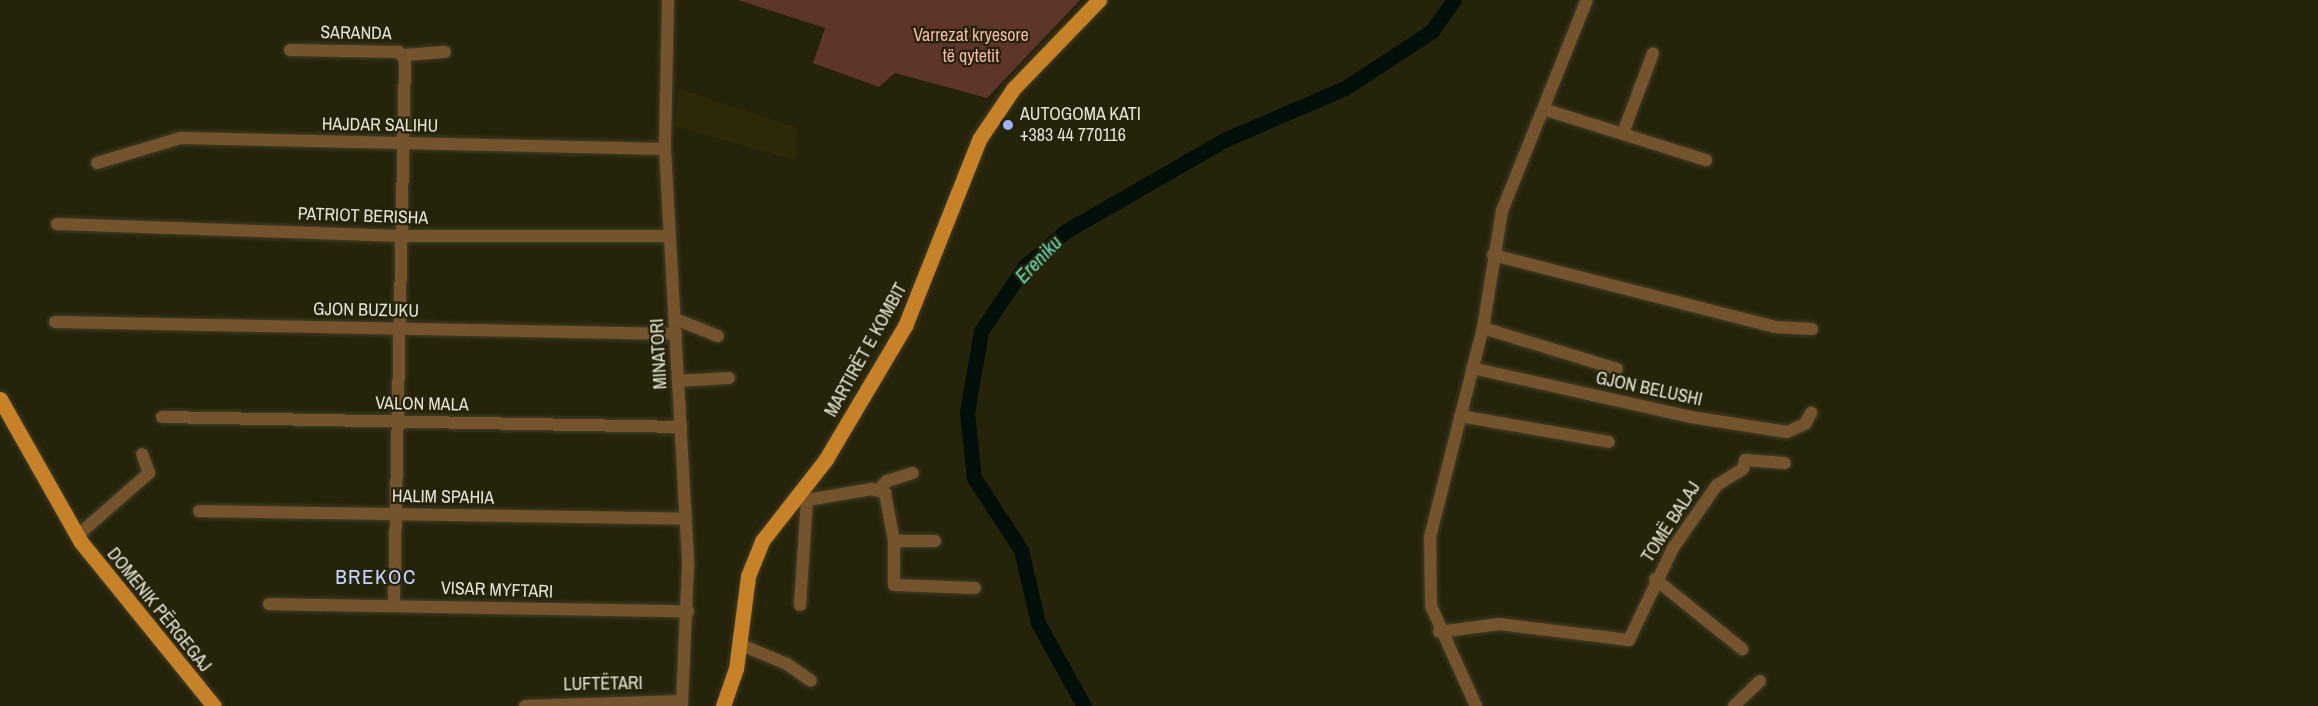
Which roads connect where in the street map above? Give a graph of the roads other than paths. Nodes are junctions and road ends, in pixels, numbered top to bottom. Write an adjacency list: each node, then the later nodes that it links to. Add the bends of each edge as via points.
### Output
1 (668, 0): 11 (street, MINATORI)
2 (1099, 0): 40 (main road, MARTIRËT E KOMBIT, via 1013,89 980,138 904,326)
3 (1587, 0): 8 (street)
4 (290, 50): 7 (street, SARANDA)
5 (445, 52): 7 (street)
6 (1653, 53): 9 (street)
7 (403, 55): 10 (street, SARANDA)
8 (1543, 109): 9 (street); 17 (street, via 1509,188)
9 (1623, 134): 12 (street)
10 (403, 144): 11 (street, HAJDAR SALIHU); 13 (street, HAJDAR SALIHU, via 181,138); 15 (street, SARANDA)
11 (665, 149): 16 (street, MINATORI)
12 (1706, 160)
13 (97, 163)
14 (57, 224): 15 (street, PATRIOT BERISHA)
15 (401, 236): 16 (street, PATRIOT BERISHA); 20 (street, SARANDA)
16 (669, 236): 18 (street, MINATORI)
17 (1493, 255): 21 (street); 22 (street, via 1775,327)
18 (675, 319): 23 (street, MINATORI); 24 (street)
19 (55, 322): 20 (street, GJON BUZUKU)
20 (399, 328): 23 (street, GJON BUZUKU); 33 (street, SARANDA)
21 (1483, 328): 25 (street); 26 (street)
22 (1812, 329)
23 (676, 334): 28 (street, MINATORI)
24 (718, 336)
25 (1472, 368): 30 (street, GJON BELUSHI, via 1691,417 1787,432 1805,424); 31 (street)
26 (1617, 369)
27 (729, 378): 28 (street)
28 (678, 381): 34 (street, MINATORI)
29 (0, 399): 44 (main road, DOMENIK PËRGEGAJ)
30 (1811, 413)
31 (1460, 416): 35 (street); 53 (street, via 1430,537 1429,586)
32 (162, 417): 33 (street, VALON MALA)
33 (397, 422): 34 (street, VALON MALA); 42 (street, SARANDA)
34 (681, 427): 43 (street, MINATORI)
35 (1609, 442)
36 (142, 454): 44 (street, via 149,473)
37 (1785, 463): 47 (street, TOMË BALAJ, via 1745,460 1743,469 1717,485)
38 (914, 473): 39 (street, via 895,477)
39 (878, 490): 40 (street); 45 (street, via 889,499)
40 (802, 498): 51 (street); 54 (main road, MARTIRËT E KOMBIT, via 753,561)
41 (199, 511): 42 (street, HALIM SPAHIA)
42 (396, 513): 43 (street, HALIM SPAHIA); 50 (street, SARANDA)
43 (686, 519): 52 (street, MINATORI)
44 (77, 536): 59 (main road, DOMENIK PËRGEGAJ)
45 (894, 541): 46 (street); 48 (street, via 894,585)
46 (935, 541)
47 (1655, 579): 53 (street, TOMË BALAJ, via 1629,640 1499,624); 55 (street)
48 (975, 588)
49 (269, 604): 50 (street, VISAR MYFTARI)
50 (394, 605): 52 (street, VISAR MYFTARI)
51 (800, 605)
52 (688, 611): 58 (street, MINATORI)
53 (1439, 632): 62 (street)
54 (740, 645): 56 (street, via 787,664); 61 (main road, MARTIRËT E KOMBIT)
55 (1742, 649)
56 (811, 681)
57 (1760, 681): 63 (street)
58 (682, 704): 60 (street, LUFTËTARI)
59 (214, 706)
60 (525, 706)
61 (723, 706)
62 (1476, 706)
63 (1734, 706)

